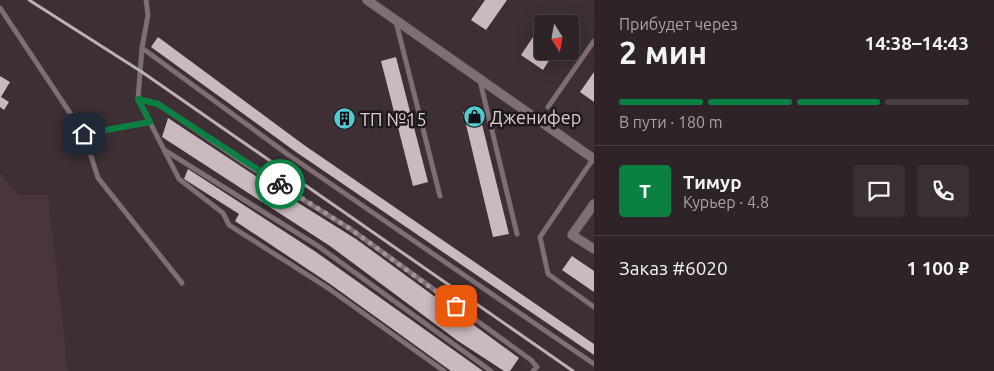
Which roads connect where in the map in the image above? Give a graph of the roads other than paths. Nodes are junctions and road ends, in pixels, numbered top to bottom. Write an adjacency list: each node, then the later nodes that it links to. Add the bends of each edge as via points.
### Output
1 (146, 0): 6 (lane, via 148,15)
2 (367, 0): 4 (street)
3 (0, 8): 11 (lane)
4 (396, 20): 7 (street); 14 (lane)
5 (594, 41): 9 (lane)
6 (142, 48): 8 (lane); 20 (lane, via 290,156)
7 (480, 80): 13 (street); 16 (lane)
8 (138, 99): 10 (lane); 23 (lane, via 158,104 244,163 352,230 531,360 536,367)
9 (548, 107)
10 (150, 122): 11 (lane); 12 (lane)
11 (84, 134): 18 (lane, via 98,178)
12 (164, 150): 21 (lane, via 179,179 223,213 229,225 328,288); 22 (lane, via 318,246)
13 (593, 159): 19 (lane, via 540,237 548,274)
14 (440, 196)
15 (594, 204): 17 (street, via 572,235)
16 (517, 234)
17 (594, 249)
18 (182, 283)
19 (594, 307)
20 (594, 364)
21 (444, 371)
22 (491, 371)
23 (532, 371)

